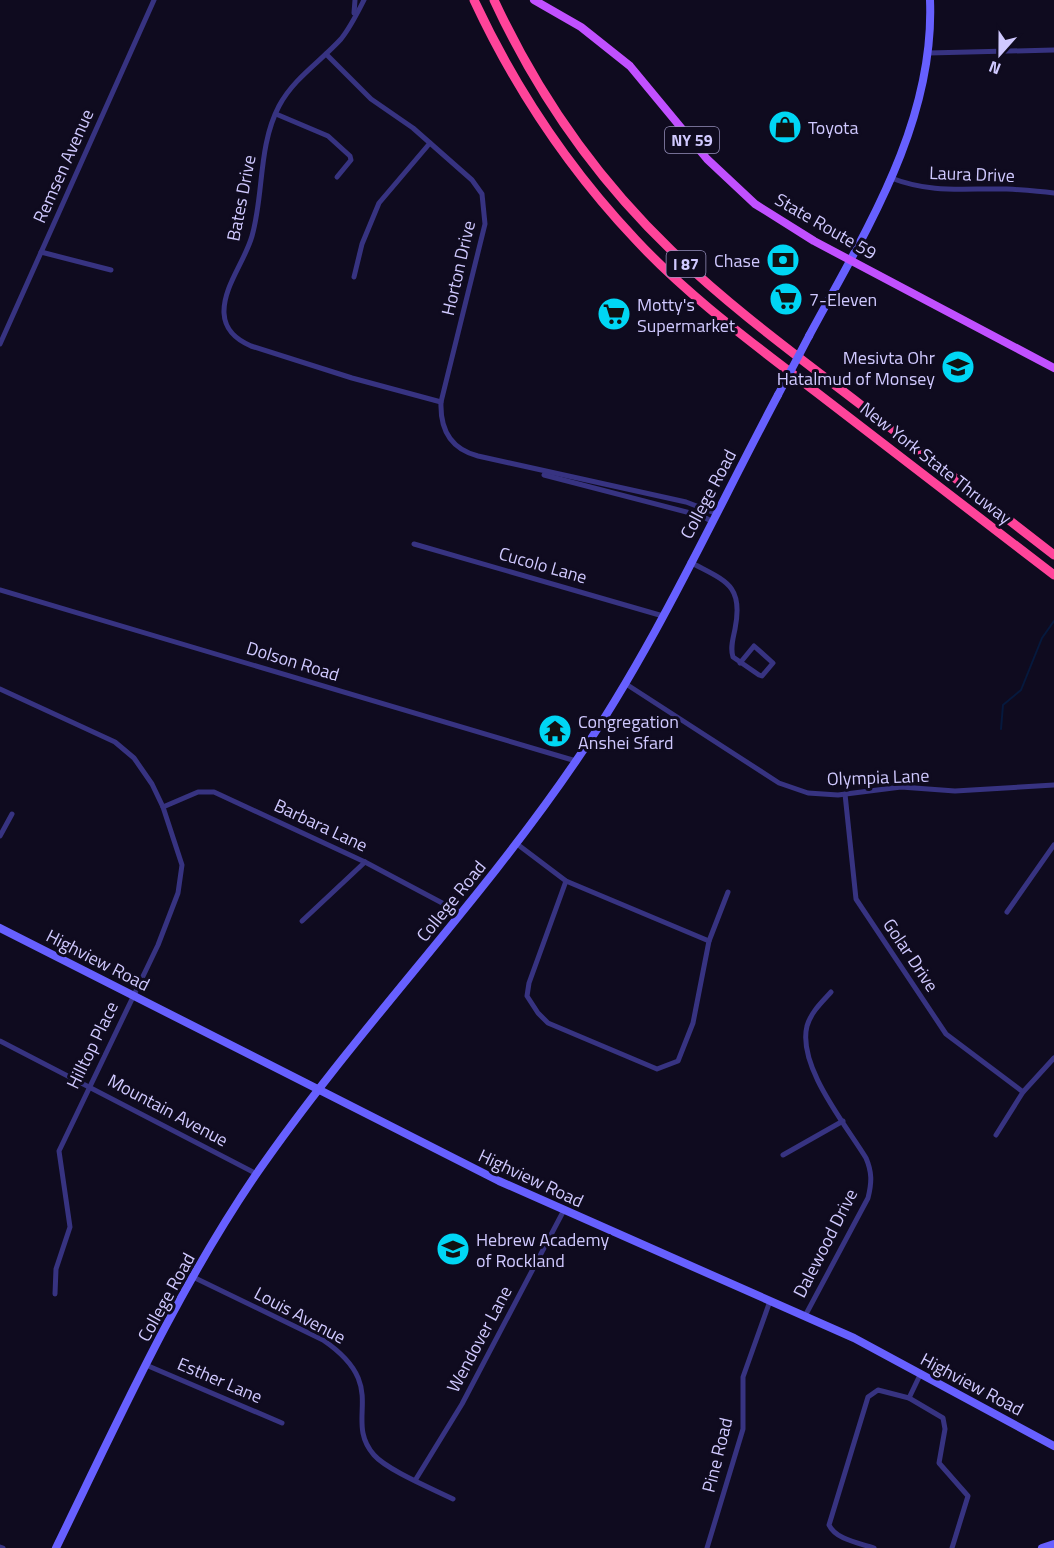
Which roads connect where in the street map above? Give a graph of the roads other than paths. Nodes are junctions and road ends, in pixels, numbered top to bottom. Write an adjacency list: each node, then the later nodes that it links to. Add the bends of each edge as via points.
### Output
1 (154, 0): 17 (street, Remsen Avenue)
2 (355, 0): 8 (street, Bates Drive)
3 (364, 0): 8 (street, Bates Drive)
4 (474, 0): 30 (highway, New York State Thruway / I 87, via 512,76 550,134 604,204 658,262 724,321)
5 (494, 0): 28 (highway, New York State Thruway / I 87, via 528,67 576,140 670,249 759,327)
6 (534, 0): 18 (main road, State Route 59 / NY 59, via 606,44 630,66 707,159 755,204)
7 (930, 0): 10 (street, College Road)
8 (354, 15): 11 (street, Bates Drive, via 347,31)
9 (1054, 50): 10 (street)
10 (929, 53): 15 (street, College Road, via 921,99)
11 (326, 54): 12 (street, Bates Drive, via 291,88); 13 (street, Horton Drive, via 371,99)
12 (276, 114): 14 (street, via 328,136 350,156); 23 (street, Bates Drive, via 267,139 251,239 225,301 228,329 236,340 251,346)
13 (430, 143): 20 (street, via 379,203); 23 (street, Horton Drive, via 472,180 486,209)
14 (338, 177)
15 (891, 178): 16 (street, Laura Drive, via 941,190); 18 (street, College Road)
16 (1054, 193)
17 (41, 252): 19 (street); 21 (street, Remsen Avenue)
18 (850, 260): 22 (main road, State Route 59 / NY 59); 25 (street, College Road, bridge)
19 (111, 270)
20 (354, 277)
21 (0, 344)
22 (1054, 368)
23 (441, 402): 24 (street, Horton Drive, via 444,431 454,445 470,454)
24 (523, 468): 25 (street, Horton Drive, via 686,502); 26 (street, Horton Drive, via 565,483)
25 (715, 513): 26 (street, College Road)
26 (711, 521): 29 (street, College Road)
27 (414, 544): 32 (street, Cucolo Lane)
28 (1054, 555)
29 (690, 562): 32 (street, College Road); 33 (street, via 733,590 739,609 731,651)
30 (1054, 575)
31 (0, 590): 36 (street, Dolson Road)
32 (663, 616): 34 (street, College Road)
33 (740, 663): 33 (street, via 762,676 773,663 754,645)
34 (626, 684): 36 (street, College Road); 38 (street, Olympia Lane, via 779,783 808,793)
35 (0, 689): 39 (street, Hilltop Place, via 115,742 134,758)
36 (576, 761): 42 (street, College Road)
37 (1054, 785): 38 (street, Olympia Lane, via 955,791 902,787)
38 (845, 794): 58 (street, Golar Drive, via 856,899 946,1034)
39 (164, 807): 44 (street, Barbara Lane, via 198,792 214,792); 53 (street, Hilltop Place, via 182,865 178,893)
40 (12, 814): 41 (street)
41 (0, 836)
42 (517, 844): 45 (street); 48 (street, College Road)
43 (1054, 845): 47 (street)
44 (365, 862): 48 (street, Barbara Lane); 49 (street)
45 (566, 881): 51 (street); 51 (street, via 527,996 548,1023 657,1070 678,1061 689,1038)
46 (728, 892): 51 (street)
47 (1007, 912)
48 (461, 913): 57 (street, College Road)
49 (302, 921)
50 (0, 928): 53 (street, Highview Road)
51 (709, 941)
52 (831, 992): 59 (street, Dalewood Drive, via 811,1016 806,1041 809,1062)
53 (134, 994): 56 (street, Hilltop Place); 57 (street, Highview Road)
54 (0, 1041): 56 (street, Mountain Avenue)
55 (1054, 1058): 58 (street)
56 (90, 1086): 62 (street, Mountain Avenue); 65 (street, Hilltop Place, via 59,1151 70,1227 56,1269)
57 (317, 1090): 62 (street, College Road); 63 (street, Highview Road)
58 (1023, 1092): 60 (street)
59 (843, 1120): 61 (street); 67 (street, Dalewood Drive, via 872,1171 871,1184 868,1198)
60 (996, 1135)
61 (783, 1155)
62 (257, 1174): 64 (street, College Road)
63 (564, 1210): 66 (street, Highview Road); 73 (street, Wendover Lane, via 462,1404)
64 (193, 1277): 68 (street, College Road); 73 (street, Louis Avenue, via 342,1353 362,1384 367,1445 382,1463)
65 (55, 1294)
66 (770, 1301): 67 (street, Highview Road); 77 (street, Pine Road, via 742,1377 743,1429)
67 (805, 1316): 69 (street, Highview Road)
68 (146, 1365): 71 (street, Esther Lane); 76 (street, College Road)
69 (921, 1373): 70 (street); 72 (street, Highview Road)
70 (909, 1398): 78 (street, via 878,1390 868,1397 829,1525 846,1539); 79 (street, via 943,1418 945,1430 939,1463 968,1497)
71 (282, 1423)
72 (1054, 1446)
73 (416, 1479): 74 (street, Louis Avenue)
74 (453, 1499)
75 (1054, 1544): 80 (street)
76 (56, 1548)
77 (707, 1548)
78 (874, 1548)
79 (952, 1548)
80 (1042, 1548)

